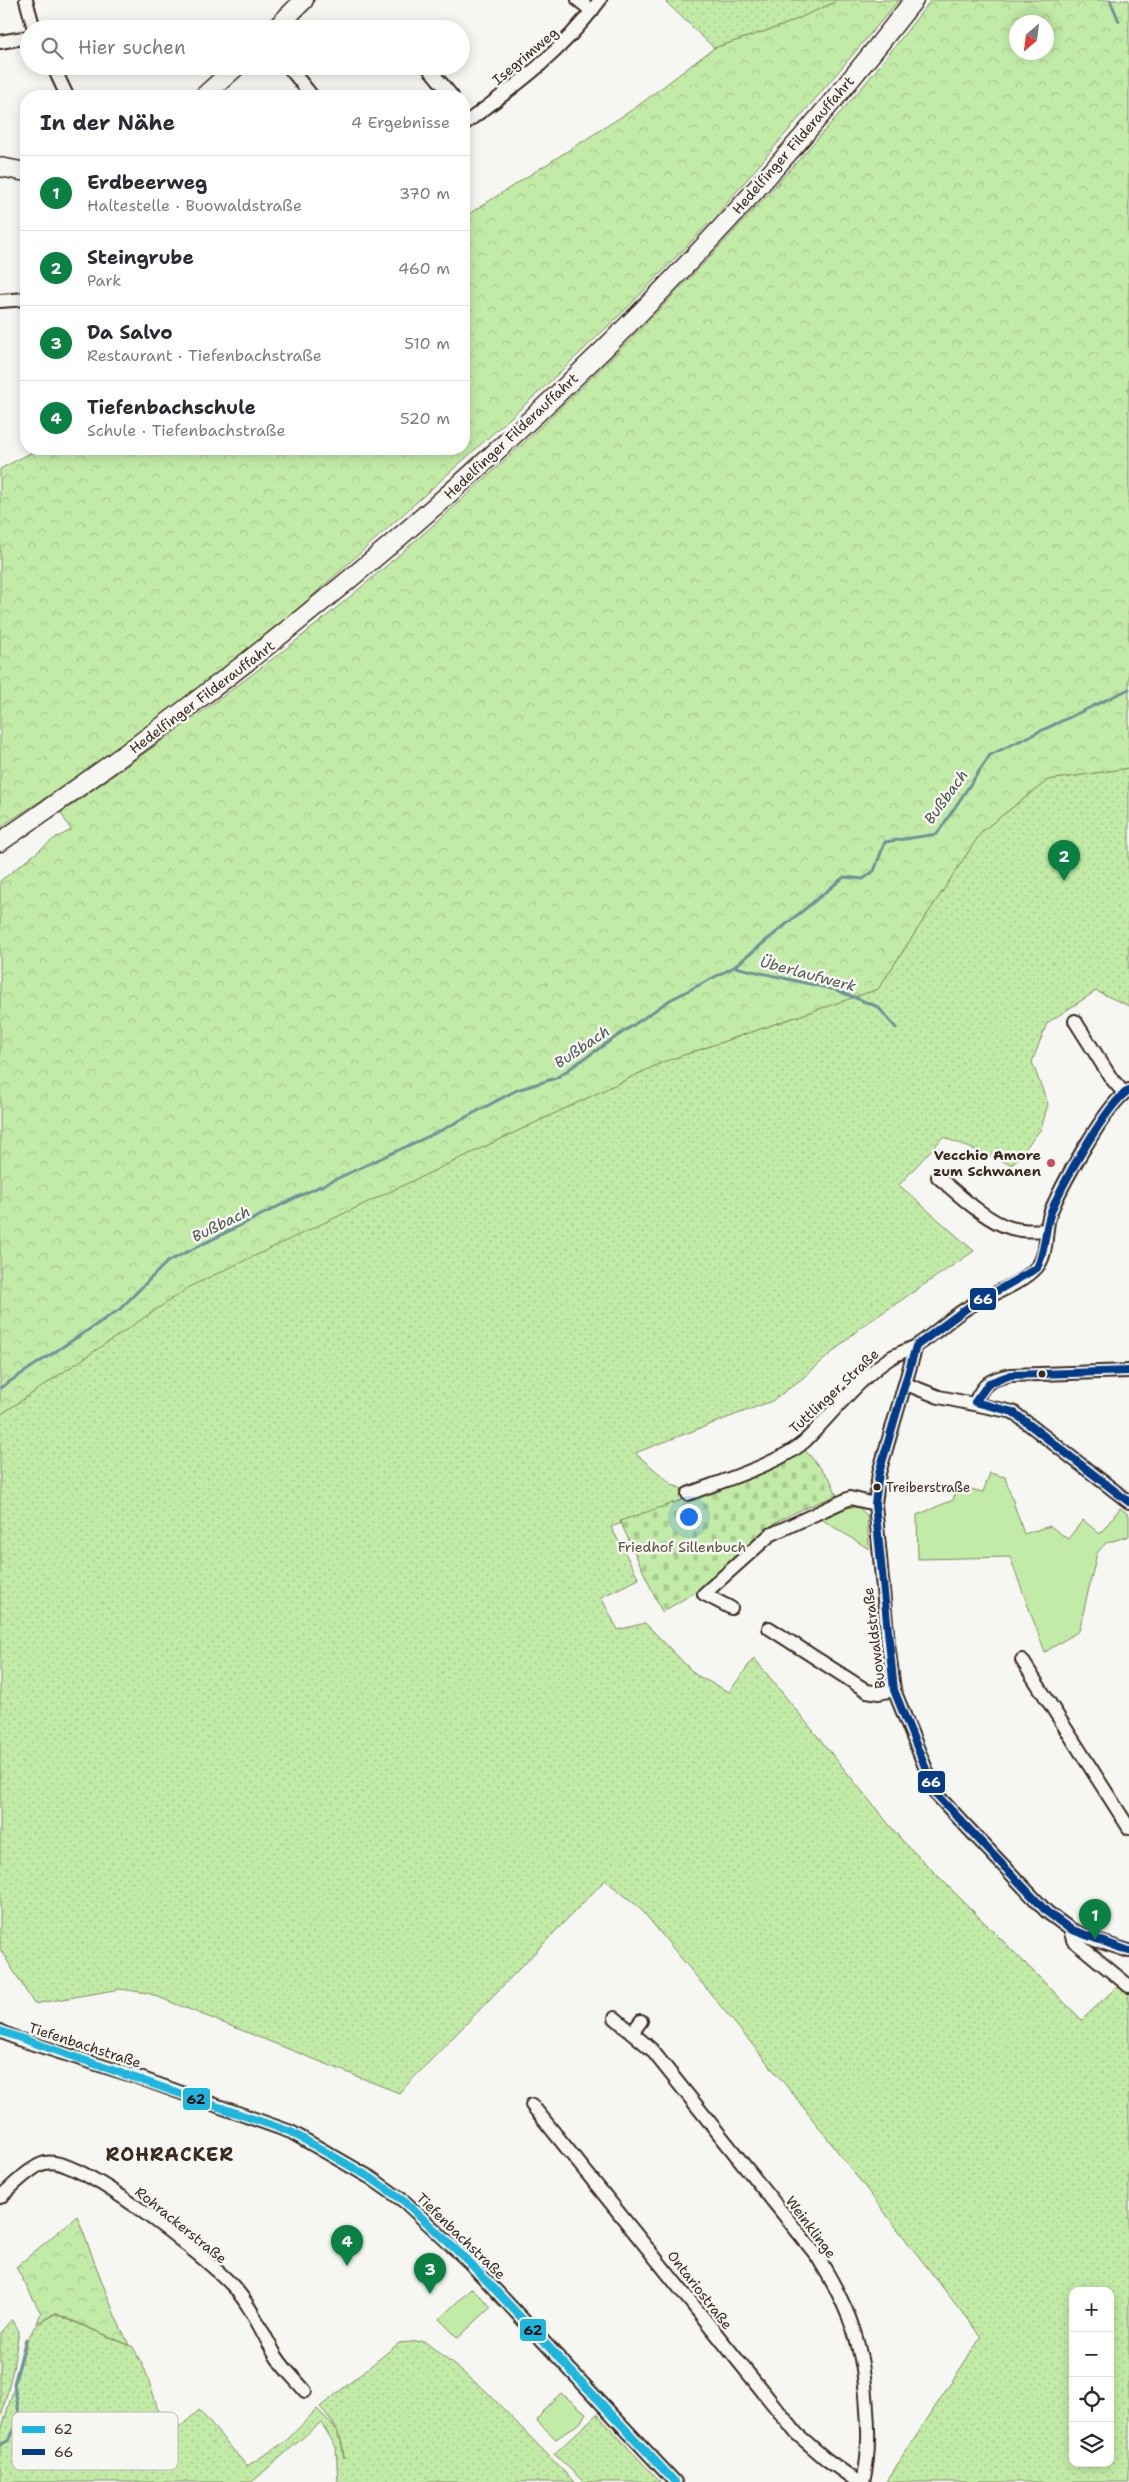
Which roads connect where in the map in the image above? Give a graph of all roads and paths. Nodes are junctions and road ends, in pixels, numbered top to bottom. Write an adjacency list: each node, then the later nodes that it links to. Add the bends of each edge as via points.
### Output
1 (26, 0): 7 (street)
2 (304, 0): 8 (main road)
3 (578, 0): 6 (street)
4 (600, 0): 6 (street, Isegrimweg)
5 (914, 0): 24 (main road, Hedelfinger Filderauffahrt, via 828,106 742,204 638,314 491,457 392,545 250,662)
6 (592, 10): 19 (street, Isegrimweg, via 564,44 526,78)
7 (32, 20)
8 (284, 20)
9 (20, 39): 10 (street)
10 (0, 42)
11 (56, 75): 15 (street)
12 (227, 75): 16 (main road)
13 (295, 75): 17 (street)
14 (434, 75): 18 (street)
15 (64, 90)
16 (211, 90)
17 (307, 90)
18 (447, 90)
19 (470, 115)
20 (0, 167): 21 (main road)
21 (20, 171)
22 (20, 299): 23 (street)
23 (0, 301)
24 (0, 842)
25 (1075, 1021): 26 (street, via 1111,1078)
26 (1126, 1092): 28 (street, Tuttlinger Straße, via 1107,1114 1064,1185)
27 (938, 1177): 28 (street, via 1002,1225 1018,1230)
28 (1046, 1230): 29 (street, Tuttlinger Straße, via 1043,1256 1037,1268 967,1308)
29 (916, 1346): 31 (street, Buowaldstraße); 33 (street, Tuttlinger Straße, via 891,1358 843,1401 807,1440 775,1460)
30 (1129, 1371): 32 (street, via 996,1378 982,1387)
31 (906, 1384): 32 (street, via 939,1397); 35 (street, Buowaldstraße, via 879,1472)
32 (975, 1402): 34 (street, via 1013,1412)
33 (688, 1494)
34 (1129, 1502)
35 (875, 1504): 36 (street, via 850,1498 770,1535 704,1594); 39 (street, Buowaldstraße)
36 (731, 1608)
37 (769, 1628): 39 (street, via 867,1691)
38 (1022, 1660): 40 (street)
39 (894, 1690): 41 (street, Buowaldstraße, via 936,1794 1047,1912)
40 (1129, 1828)
41 (1070, 1929): 42 (street, Buowaldstraße); 43 (street, Buowaldstraße, via 1073,1940)
42 (1129, 1951)
43 (1129, 1986)
44 (615, 2018): 47 (street, Weinklinge)
45 (641, 2021): 47 (street)
46 (0, 2031): 51 (street, Tiefenbachstraße, via 291,2132 371,2178 405,2202 470,2263)
47 (632, 2033): 53 (street, Weinklinge, via 651,2049 817,2256 837,2288 856,2334 866,2380 869,2439)
48 (532, 2105): 52 (street, Ontariostraße, via 798,2434)
49 (0, 2197): 50 (street, Rohrackerstraße, via 45,2162 56,2162 132,2202 233,2286 277,2358)
50 (305, 2391)
51 (675, 2482)
52 (858, 2482)
53 (863, 2482)

